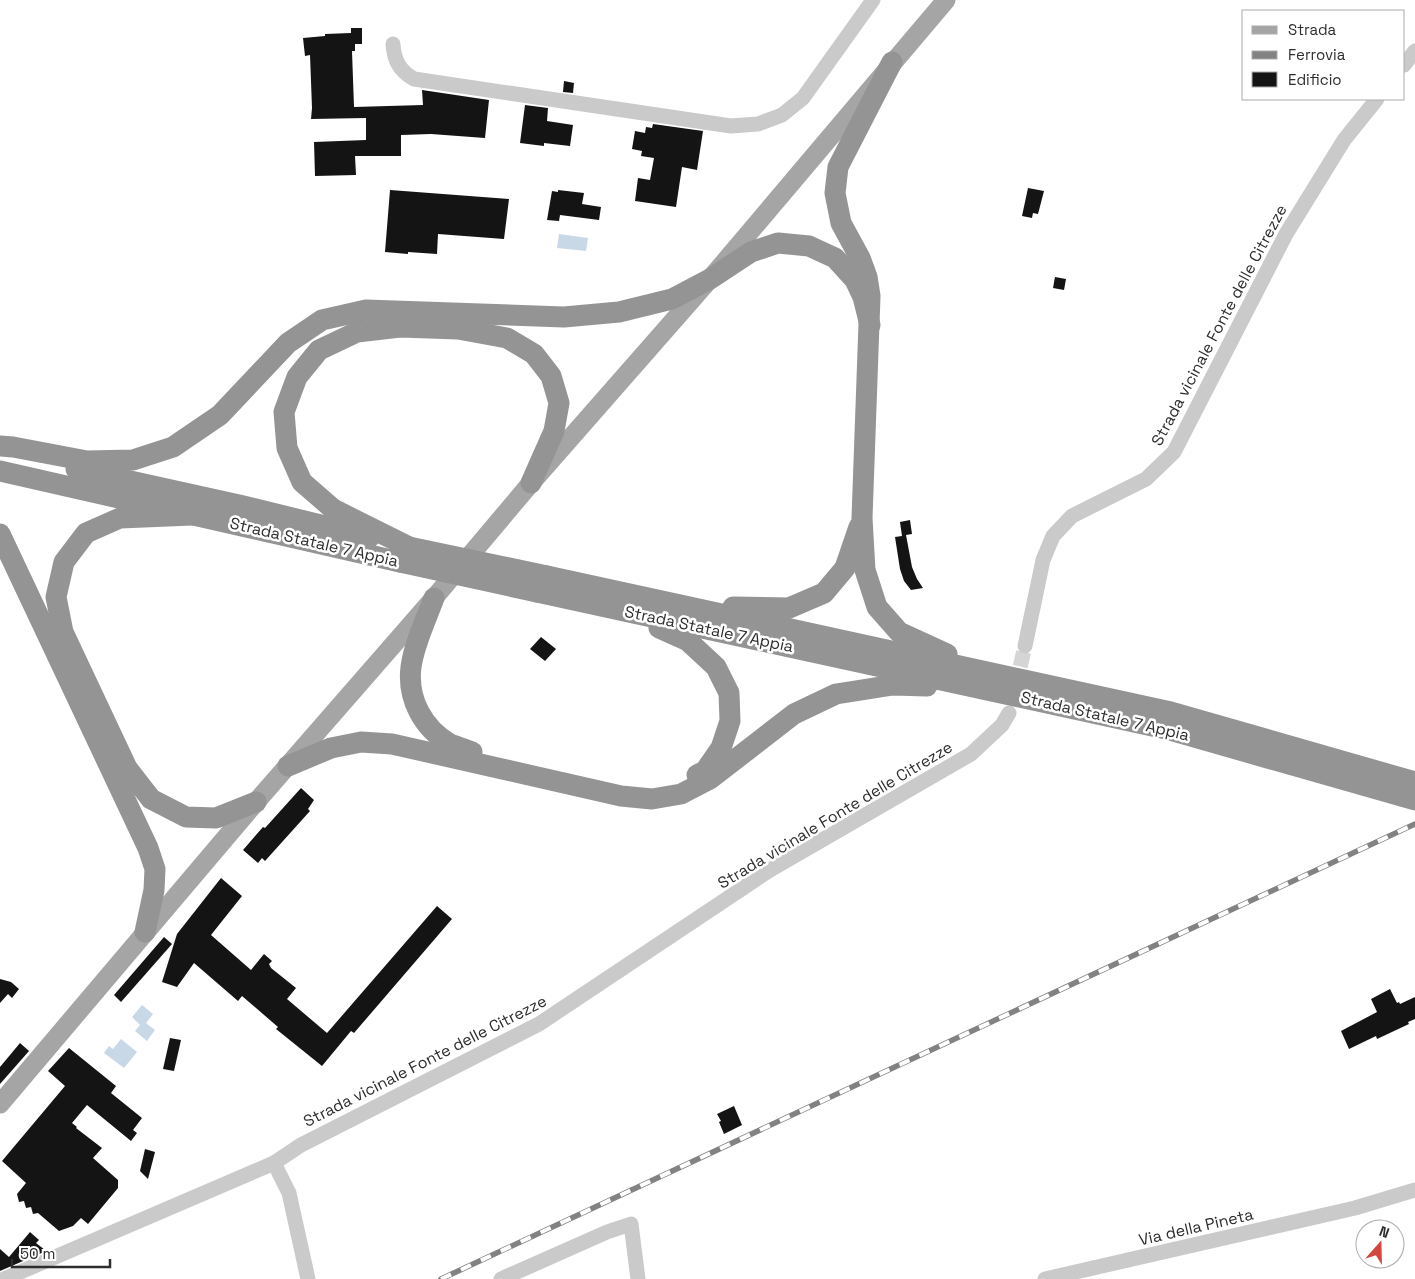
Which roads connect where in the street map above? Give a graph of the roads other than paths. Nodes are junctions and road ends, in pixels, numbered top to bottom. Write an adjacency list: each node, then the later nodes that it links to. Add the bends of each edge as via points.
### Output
1 (873, 0): 3 (street, via 803,98 782,114 758,124 731,126 414,79 398,65)
2 (946, 0): 5 (main road)
3 (393, 44)
4 (1415, 51): 6 (street)
5 (892, 62): 8 (main road); 9 (highway, via 838,167 835,193 841,223 867,277)
6 (1405, 64)
7 (1376, 100): 22 (street, Strada vicinale Fonte delle Citrezze, via 1344,140 1286,234 1174,452 1146,479 1072,516 1053,536 1043,560)
8 (710, 279): 9 (highway, via 751,252 778,244 810,246 834,258 855,280); 10 (highway, via 672,299 619,312 564,317 366,310 322,320 288,343 220,414 173,447 133,460 87,461); 13 (main road)
9 (870, 325): 15 (highway)
10 (0, 446)
11 (0, 453): 17 (highway, Strada Statale 7 Appia, via 239,504)
12 (0, 471): 14 (highway, Strada Statale 7 Appia)
13 (531, 483): 17 (highway, via 554,431 559,403 551,376 534,354 507,338 458,330 400,327 357,332 320,350 297,377 284,412 286,448 302,482 333,509); 19 (main road)
14 (192, 515): 17 (highway, Strada Statale 7 Appia); 29 (highway, via 120,518 86,533 64,562 56,597 63,632 127,768 151,799 186,817 216,818)
15 (862, 518): 20 (highway, via 845,568 824,593 789,608); 23 (highway, via 865,570 877,607 899,632)
16 (0, 534): 30 (highway, via 148,848 155,869)
17 (404, 554): 18 (highway, Strada Statale 7 Appia, bridge)
18 (542, 584): 20 (highway, Strada Statale 7 Appia); 21 (highway, Strada Statale 7 Appia)
19 (434, 598): 21 (highway, via 411,666 410,688 430,729 451,744 477,754 545,770 652,791 678,786 704,771 721,748 730,721 729,693 716,667 688,640); 26 (main road)
20 (680, 605): 23 (highway, Strada Statale 7 Appia)
21 (616, 609): 23 (highway, Strada Statale 7 Appia)
22 (1025, 646)
23 (982, 679): 25 (highway, Strada Statale 7 Appia, via 1166,729); 26 (highway, via 893,685 836,694 794,714 710,779 681,794 652,799 621,796 392,744 361,742 330,748)
24 (1009, 713): 32 (street, Strada vicinale Fonte delle Citrezze, via 1002,725 971,754 770,870 539,1024 301,1145)
25 (1304, 758): 27 (highway, Strada Statale 7 Appia); 28 (highway, Strada Statale 7 Appia)
26 (288, 766): 29 (main road)
27 (1415, 782)
28 (1415, 800)
29 (256, 802): 30 (main road)
30 (145, 932): 31 (main road)
31 (0, 1104)
32 (274, 1163): 34 (street, Strada vicinale Fonte delle Citrezze); 35 (street, via 289,1193)
33 (1415, 1190): 38 (street, Via della Pineta, via 1355,1208)
34 (4, 1279)
35 (308, 1279)
36 (501, 1279): 37 (street, via 631,1224)
37 (638, 1279)
38 (1045, 1279)

